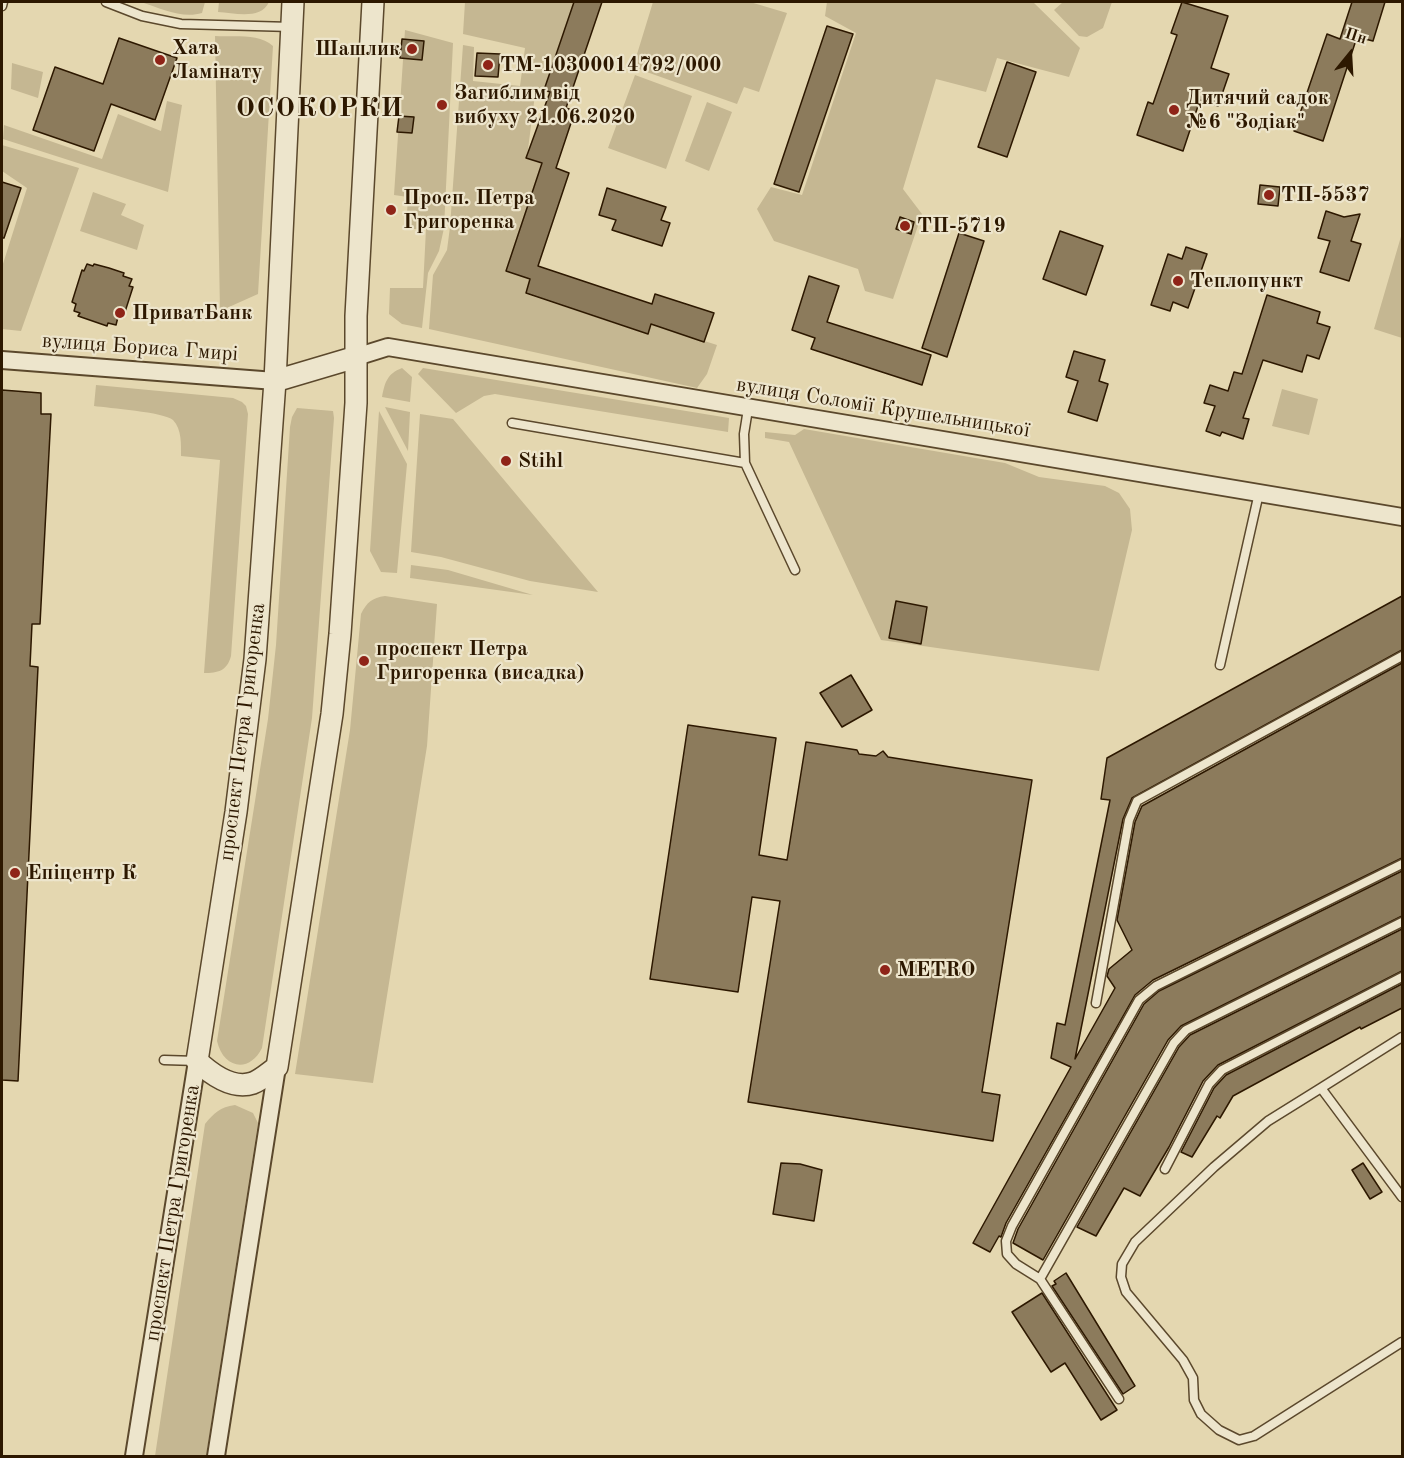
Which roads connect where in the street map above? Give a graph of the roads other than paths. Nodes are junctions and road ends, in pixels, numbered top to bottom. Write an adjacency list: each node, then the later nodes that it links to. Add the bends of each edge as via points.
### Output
1 (3, 2): 5 (lane)
2 (106, 2): 6 (lane, via 142,16 181,24)
3 (293, 2): 6 (street, проспект Петра Григоренка)
4 (373, 2): 7 (street)
5 (2, 6)
6 (292, 27): 9 (street, проспект Петра Григоренка)
7 (356, 357): 9 (street); 10 (street, вулиця Соломії Крушельницької, via 388,347); 25 (street, via 348,539 332,714)
8 (2, 360): 9 (street, вулиця Бориса Гмирі)
9 (275, 381): 24 (street, проспект Петра Григоренка, via 249,719)
10 (748, 409): 12 (lane); 13 (street, вулиця Соломії Крушельницької)
11 (512, 423): 12 (lane)
12 (745, 463): 15 (lane)
13 (1259, 492): 14 (street, вулиця Соломії Крушельницької); 17 (lane)
14 (1402, 517)
15 (795, 570)
16 (1402, 656): 21 (lane, via 1137,801 1129,820)
17 (1220, 665)
18 (1402, 864): 29 (lane, via 1156,986 1139,1000 1006,1241 1007,1254)
19 (1402, 922): 29 (lane, via 1186,1030 1174,1043)
20 (1402, 977): 27 (lane, via 1222,1070 1209,1084)
21 (1096, 1003)
22 (1402, 1037): 26 (lane)
23 (164, 1060): 24 (lane)
24 (196, 1061): 25 (street, via 213,1075 240,1084 252,1084); 32 (street, проспект Петра Григоренка)
25 (277, 1067): 33 (street)
26 (1321, 1088): 28 (lane); 30 (lane, via 1268,1121 1206,1174 1135,1242 1122,1264 1121,1277 1126,1292 1183,1359 1193,1378 1194,1400 1201,1414 1219,1430 1239,1440 1254,1436)
27 (1165, 1169)
28 (1402, 1197)
29 (1040, 1279): 31 (lane)
30 (1402, 1342)
31 (1119, 1400)
32 (134, 1456)
33 (216, 1456)

